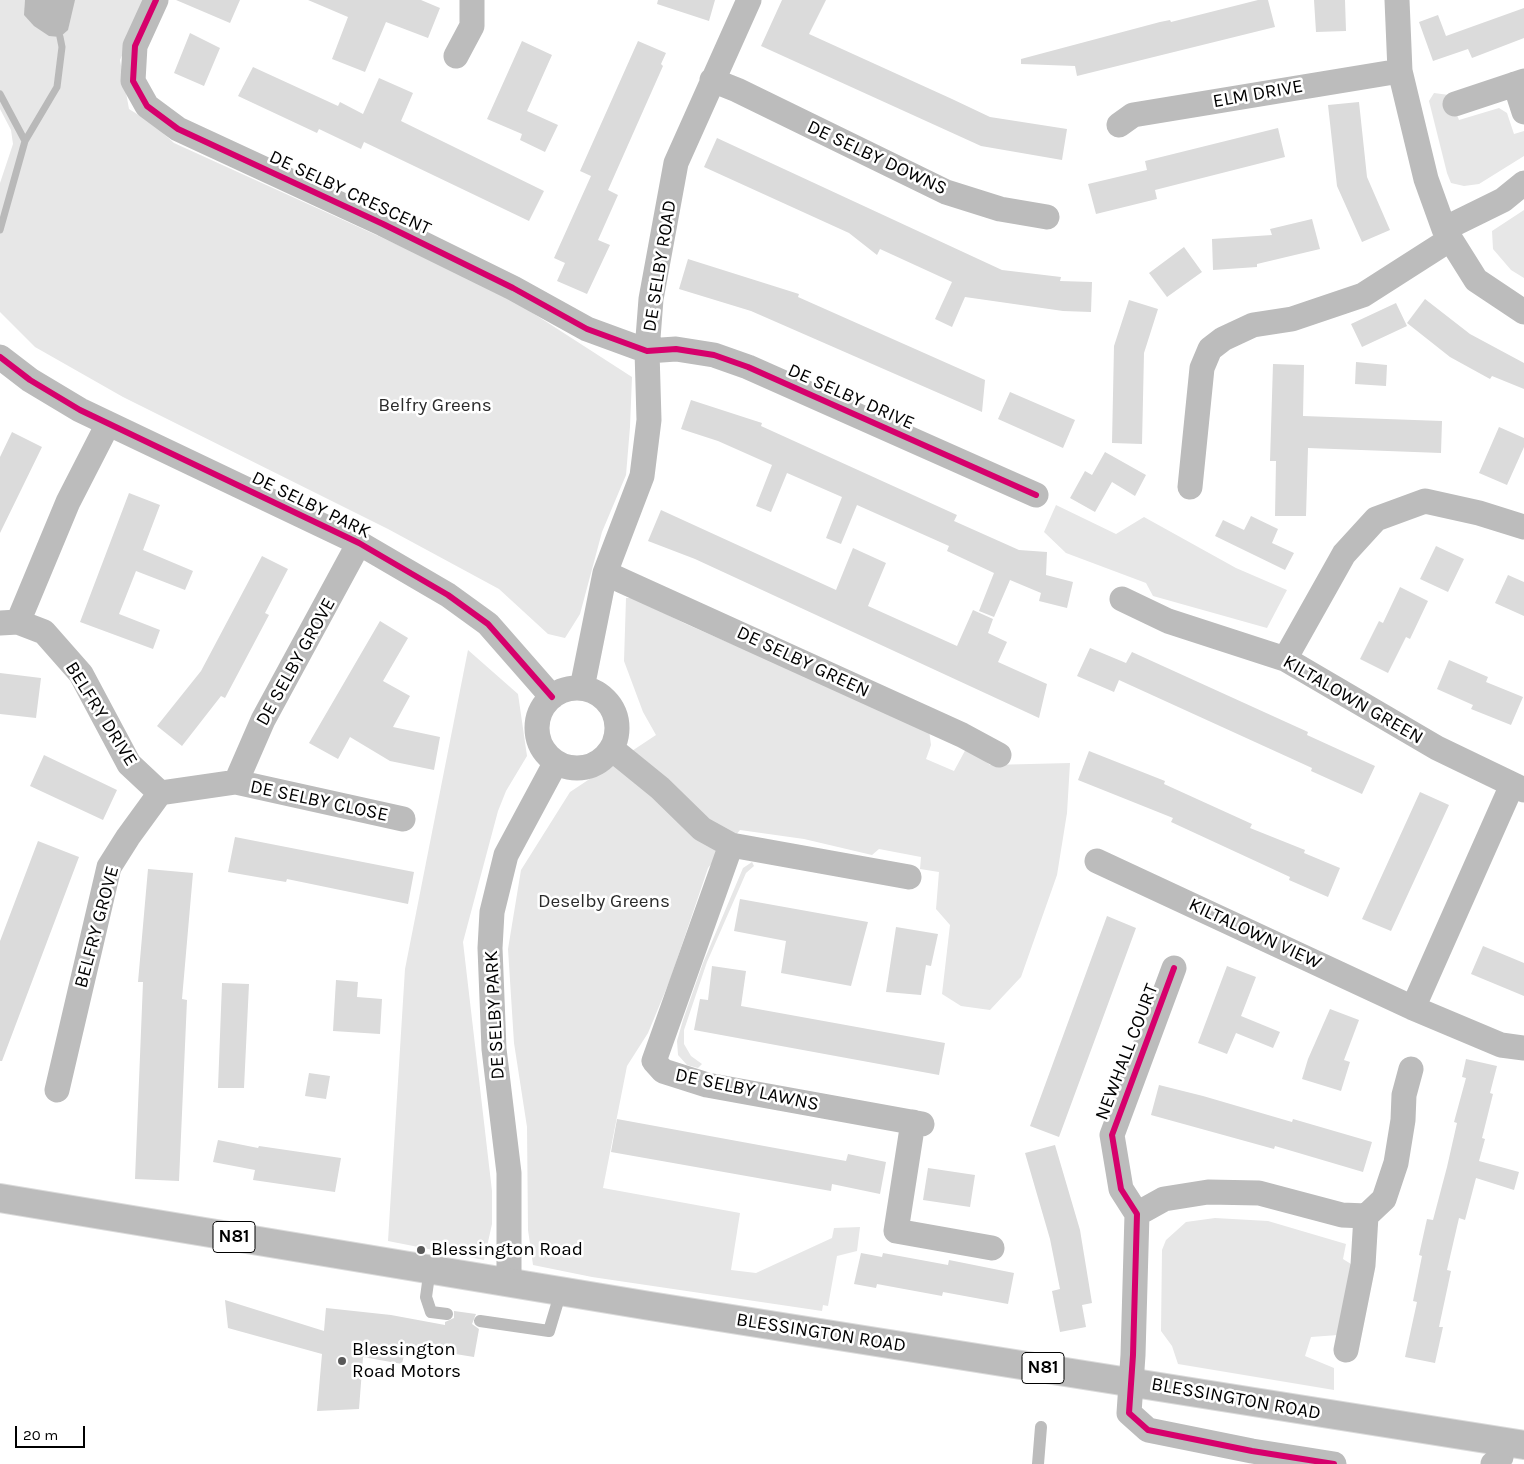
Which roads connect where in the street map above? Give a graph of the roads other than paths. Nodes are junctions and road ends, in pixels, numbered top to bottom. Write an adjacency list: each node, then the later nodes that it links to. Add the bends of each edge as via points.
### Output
1 (156, 0): 16 (street, DE SELBY CRESCENT, via 135,46 133,81 147,106 178,129 392,228 587,328)
2 (472, 0): 5 (street, via 472,26)
3 (749, 0): 7 (street, DE SELBY ROAD)
4 (1398, 0): 6 (street)
5 (456, 56)
6 (1400, 71): 11 (street, ELM DRIVE, via 1133,115); 14 (street, via 1426,179)
7 (712, 80): 13 (street, DE SELBY DOWNS, via 946,192 1000,209); 16 (street, DE SELBY ROAD, via 676,163 651,300)
8 (1520, 82): 9 (street); 10 (street)
9 (1455, 104)
10 (1524, 112)
11 (1119, 124)
12 (1524, 183): 14 (street)
13 (1048, 218)
14 (1447, 235): 15 (street, via 1476,280); 19 (street, via 1363,295 1292,319 1253,326 1223,339 1210,350 1202,368)
15 (1524, 312)
16 (647, 351): 20 (street, DE SELBY DRIVE, via 676,349 714,355 748,367); 23 (street, DE SELBY ROAD, via 649,420 642,476)
17 (0, 357): 18 (street, DE SELBY PARK, via 30,380)
18 (108, 424): 22 (street, DE SELBY PARK); 25 (street)
19 (1190, 487)
20 (1036, 495)
21 (1524, 527): 26 (street, via 1425,502 1376,520 1344,554)
22 (359, 544): 28 (street, DE SELBY PARK, via 448,595 488,624); 32 (street, DE SELBY GROVE, via 263,720)
23 (606, 573): 27 (street, DE SELBY ROAD); 30 (street, DE SELBY GREEN, via 962,734)
24 (1122, 599): 26 (street, KILTALOWN GREEN, via 1168,621)
25 (9, 622): 34 (street, BELFRY DRIVE, via 44,632 81,674 129,764)
26 (1285, 659): 33 (street, KILTALOWN GREEN, via 1437,748)
27 (582, 688): 28 (street, via 572,688); 29 (street, via 606,699 614,710 618,723)
28 (552, 697): 31 (street, via 543,706 537,730 546,754)
29 (612, 749): 31 (street, via 593,765 580,768); 36 (street, via 660,788 702,829)
30 (999, 755)
31 (556, 762): 49 (street, DE SELBY PARK, via 506,855 492,912 490,948 494,1048 509,1173)
32 (236, 782): 34 (street); 35 (street, DE SELBY CLOSE)
33 (1518, 788): 40 (street)
34 (160, 793): 43 (street, BELFRY GROVE, via 109,867)
35 (403, 819)
36 (732, 845): 38 (street); 47 (street, DE SELBY LAWNS, via 654,1062 666,1073 707,1084 918,1123 896,1231)
37 (1098, 861): 40 (street, KILTALOWN VIEW)
38 (909, 877)
39 (1174, 968): 45 (street, NEWHALL COURT, via 1112,1135 1122,1189)
40 (1413, 1008): 41 (street, KILTALOWN VIEW, via 1501,1045)
41 (1524, 1048)
42 (1411, 1069): 46 (street, via 1404,1095 1396,1164 1384,1199)
43 (57, 1090)
44 (0, 1198): 48 (main road, BLESSINGTON ROAD / N81)
45 (1137, 1214): 46 (street, via 1164,1199 1208,1192 1259,1194 1342,1215); 54 (street)
46 (1366, 1216): 53 (street, via 1363,1265)
47 (992, 1248)
48 (430, 1268): 49 (main road, BLESSINGTON ROAD / N81); 51 (lane, via 426,1296 431,1312)
49 (509, 1282): 50 (main road, BLESSINGTON ROAD / N81)
50 (561, 1291): 52 (lane, via 549,1331); 54 (main road, BLESSINGTON ROAD / N81)
51 (447, 1314)
52 (480, 1321)
53 (1346, 1350)
54 (1130, 1381): 56 (main road, BLESSINGTON ROAD / N81); 58 (street, via 1129,1413 1148,1430)
55 (1041, 1427): 57 (lane)
56 (1506, 1450)
57 (1038, 1464)
58 (1334, 1464)

